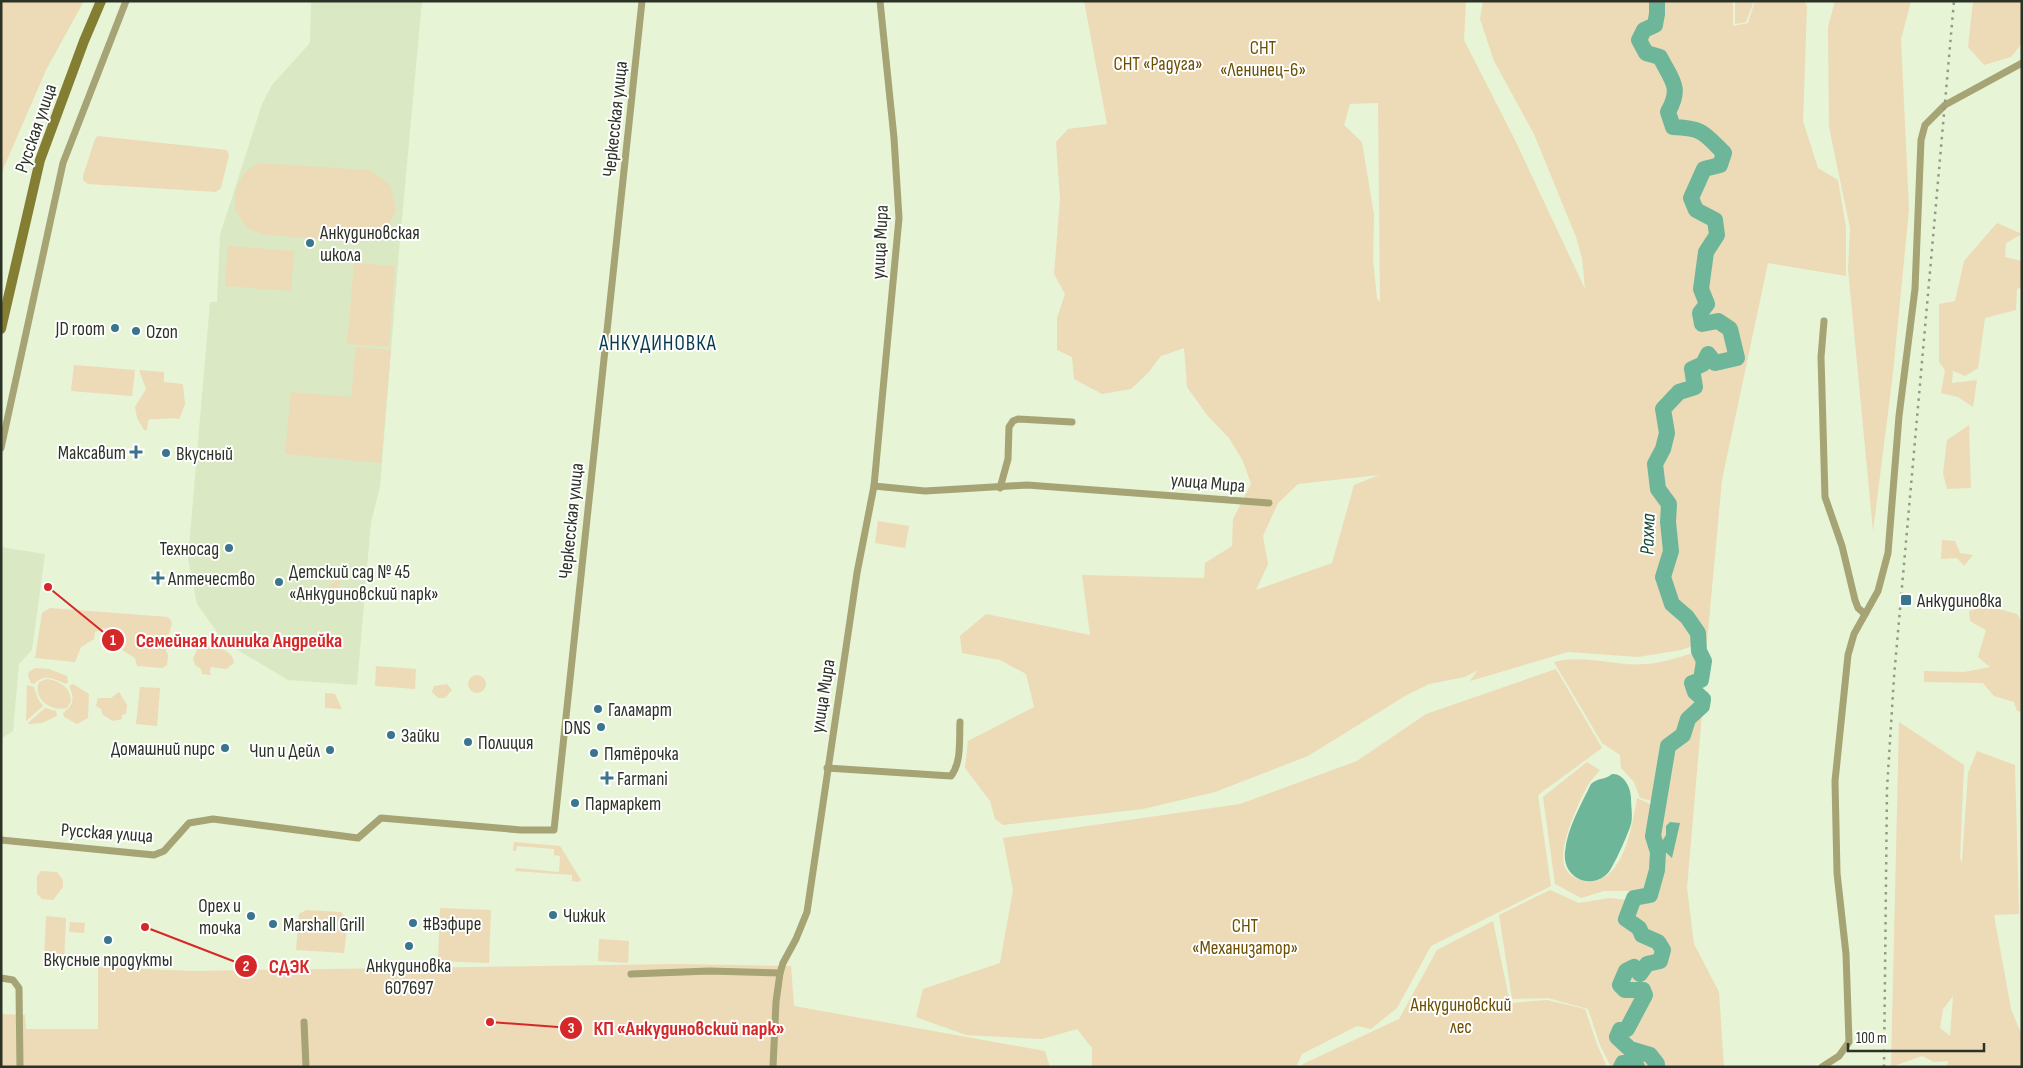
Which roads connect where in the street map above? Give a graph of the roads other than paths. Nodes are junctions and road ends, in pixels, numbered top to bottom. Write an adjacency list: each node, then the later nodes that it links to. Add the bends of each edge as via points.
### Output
1 (101, 1): 7 (street, Русская улица, via 40,160)
2 (126, 1): 9 (street, via 63,163)
3 (642, 1): 16 (street, Черкесская улица, via 554,830 381,818 358,838)
4 (880, 1): 10 (street, улица Мира, via 899,218)
5 (2022, 63): 13 (street, via 1945,105 1925,125 1920,140 1915,289 1899,416 1888,553 1878,591)
6 (1824, 321): 13 (street, via 1821,358 1825,497 1842,546 1855,600)
7 (1, 329)
8 (1072, 422): 11 (street, via 1018,418 1013,421 1009,427 1008,459)
9 (1, 448)
10 (874, 486): 11 (street, улица Мира, via 925,492); 15 (street, улица Мира)
11 (1000, 488): 12 (street, улица Мира, via 1027,485)
12 (1269, 503)
13 (1865, 614): 25 (street, via 1854,634 1848,655 1835,781 1837,873 1846,962 1849,1042 1839,1056)
14 (960, 722): 15 (street, via 958,759 951,776)
15 (827, 768): 18 (street, улица Мира, via 807,912)
16 (345, 836): 17 (street, Русская улица, via 213,819 189,823 164,851 154,855)
17 (1, 840)
18 (780, 973): 19 (street); 24 (street, улица Мира)
19 (631, 974)
20 (1, 978): 22 (street, via 13,980 20,988)
21 (304, 1022): 23 (street)
22 (20, 1067)
23 (306, 1067)
24 (772, 1067)
25 (1822, 1067)

